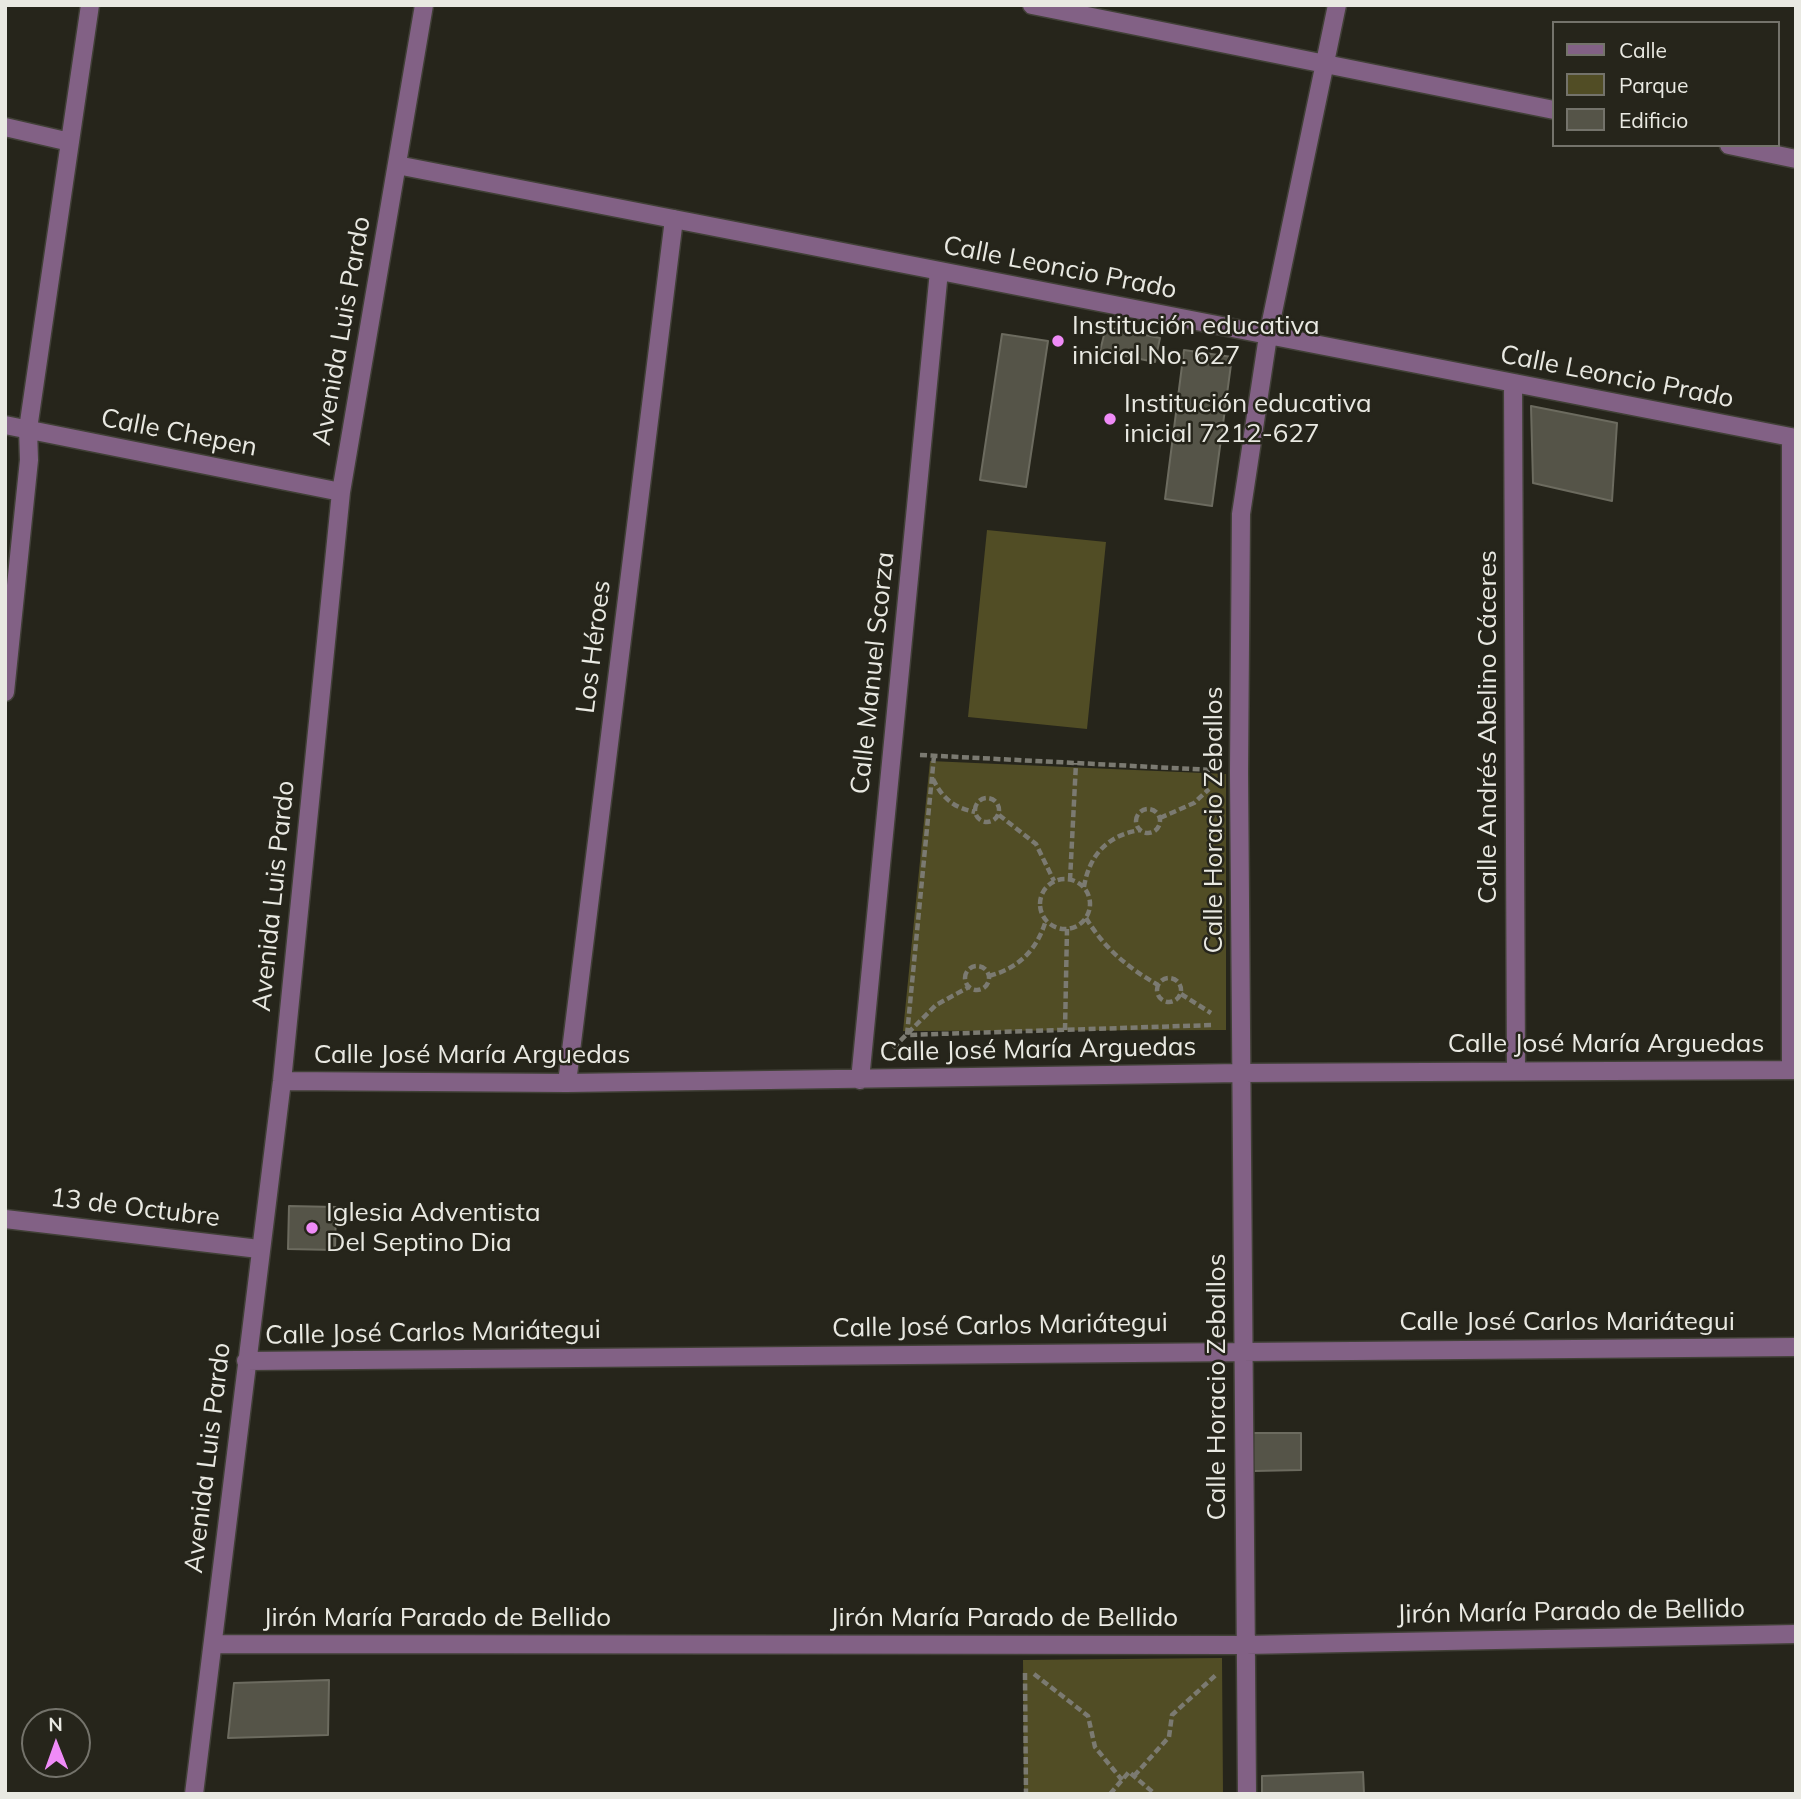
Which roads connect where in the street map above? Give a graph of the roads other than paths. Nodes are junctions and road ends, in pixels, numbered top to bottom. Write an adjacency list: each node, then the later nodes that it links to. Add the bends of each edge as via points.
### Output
1 (90, 5): 8 (street)
2 (424, 5): 11 (street, Avenida Luis Pardo)
3 (1032, 5): 5 (street)
4 (1337, 5): 5 (street, Calle Horacio Zeballos)
5 (1325, 64): 6 (street); 14 (street, Calle Horacio Zeballos)
6 (1552, 110)
7 (5, 127): 8 (street)
8 (70, 142): 17 (street)
9 (1739, 147): 10 (street)
10 (1796, 159)
11 (397, 164): 12 (street, Calle Leoncio Prado); 19 (street, Avenida Luis Pardo)
12 (674, 219): 13 (street, Calle Leoncio Prado); 26 (street, Los Héroes)
13 (939, 271): 14 (street, Calle Leoncio Prado); 24 (street, Calle Manuel Scorza)
14 (1268, 336): 15 (street, Calle Leoncio Prado); 23 (street, Calle Horacio Zeballos, via 1241,514)
15 (1513, 383): 18 (street, Calle Leoncio Prado); 22 (street, Calle Andrés Abelino Cáceres)
16 (5, 425): 17 (street, Calle Chepen)
17 (28, 429): 19 (street, Calle Chepen); 20 (street, via 29,460)
18 (1793, 438): 21 (street)
19 (341, 492): 25 (street, Avenida Luis Pardo)
20 (5, 692)
21 (1793, 1070): 22 (street, Calle José María Arguedas)
22 (1516, 1071): 23 (street, Calle José María Arguedas)
23 (1241, 1073): 24 (street, Calle José María Arguedas); 30 (street, Calle Horacio Zeballos)
24 (860, 1080): 26 (street, Calle José María Arguedas)
25 (282, 1081): 26 (street, Calle José María Arguedas); 28 (street, Avenida Luis Pardo)
26 (567, 1083)
27 (5, 1219): 28 (street, 13 de Octubre)
28 (259, 1249): 31 (street, Avenida Luis Pardo)
29 (1796, 1347): 30 (street, Calle José Carlos Mariátegui)
30 (1243, 1349): 31 (street, Calle José Carlos Mariátegui); 34 (street, Calle Horacio Zeballos)
31 (246, 1361): 33 (street, Avenida Luis Pardo)
32 (1796, 1634): 34 (street, Jirón María Parado de Bellido)
33 (213, 1644): 34 (street, Jirón María Parado de Bellido); 35 (street, Avenida Luis Pardo)
34 (1245, 1644): 36 (street, Calle Horacio Zeballos)
35 (194, 1794)
36 (1247, 1794)

